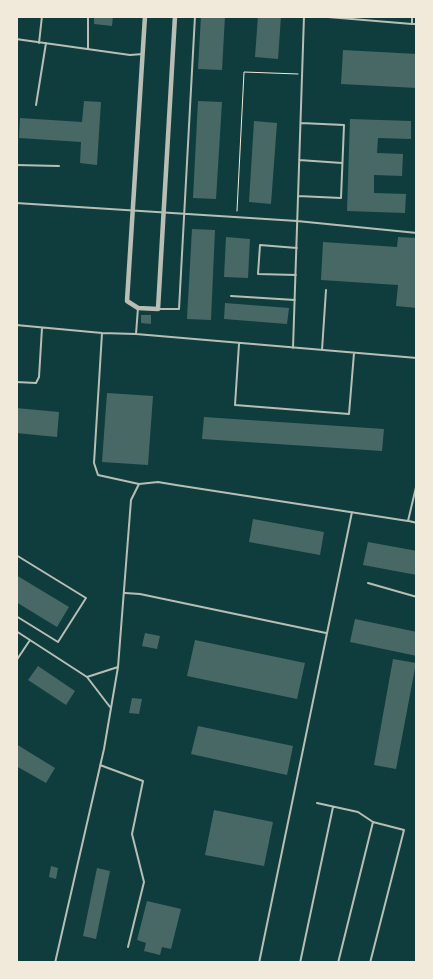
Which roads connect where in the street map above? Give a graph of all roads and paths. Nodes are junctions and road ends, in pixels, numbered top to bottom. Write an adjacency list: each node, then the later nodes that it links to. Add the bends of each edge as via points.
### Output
1 (42, 16): 13 (lane)
2 (88, 16): 15 (lane)
3 (145, 16): 16 (street)
4 (174, 16): 27 (street)
5 (195, 16): 28 (lane)
6 (304, 16): 17 (lane)
7 (316, 16): 9 (lane)
8 (412, 16): 10 (lane)
9 (361, 18): 10 (lane)
10 (412, 24): 11 (lane)
11 (417, 24)
12 (16, 39): 13 (lane)
13 (39, 43): 14 (lane)
14 (46, 43): 15 (lane); 18 (lane)
15 (88, 49): 16 (lane)
16 (143, 54): 26 (street)
17 (301, 74): 19 (lane); 29 (path, via 244,72)
18 (36, 105)
19 (301, 122): 20 (lane); 21 (lane, via 344,125)
20 (299, 160): 21 (lane); 24 (lane)
21 (342, 163): 24 (lane, via 341,198)
22 (16, 165): 23 (lane)
23 (59, 166)
24 (298, 196): 30 (lane)
25 (16, 203): 26 (lane)
26 (132, 209): 27 (lane); 37 (street, via 127,301)
27 (163, 211): 28 (lane); 38 (street)
28 (184, 214): 29 (lane); 38 (lane, via 178,310)
29 (236, 216): 30 (lane)
30 (297, 220): 31 (lane); 32 (lane)
31 (417, 233)
32 (297, 248): 33 (lane); 33 (lane, via 260,245 258,274)
33 (296, 275): 36 (lane)
34 (326, 290): 45 (lane)
35 (231, 296): 36 (lane)
36 (295, 300): 44 (lane)
37 (138, 308): 38 (street); 42 (lane)
38 (158, 309)
39 (16, 325): 40 (lane)
40 (42, 328): 41 (lane); 48 (lane, via 39,378 36,384)
41 (102, 333): 42 (lane); 50 (lane, via 94,464 98,475)
42 (136, 334): 43 (lane)
43 (239, 344): 44 (lane); 46 (lane, via 235,405 349,414)
44 (293, 348): 45 (lane)
45 (322, 350): 46 (lane)
46 (354, 353): 47 (lane)
47 (417, 358)
48 (16, 382)
49 (417, 483): 52 (lane)
50 (138, 484): 51 (lane, via 176,484); 56 (lane, via 131,500)
51 (352, 512): 52 (lane); 60 (lane)
52 (408, 521): 53 (lane)
53 (417, 523)
54 (16, 555): 58 (lane, via 86,598 58,642)
55 (368, 584): 57 (lane)
56 (125, 593): 60 (lane); 63 (lane)
57 (417, 597)
58 (16, 616)
59 (16, 631): 61 (lane)
60 (326, 633): 72 (lane)
61 (30, 640): 62 (lane); 64 (lane)
62 (16, 661)
63 (118, 667): 64 (lane); 65 (lane)
64 (87, 677): 65 (lane)
65 (110, 707): 66 (lane)
66 (100, 765): 70 (lane, via 143,781 132,834 144,882); 71 (lane)
67 (317, 803): 68 (lane)
68 (333, 806): 69 (lane, via 358,812); 73 (lane)
69 (372, 822): 74 (lane); 75 (lane, via 404,830)
70 (128, 947)
71 (54, 963)
72 (259, 963)
73 (300, 963)
74 (338, 963)
75 (370, 963)

